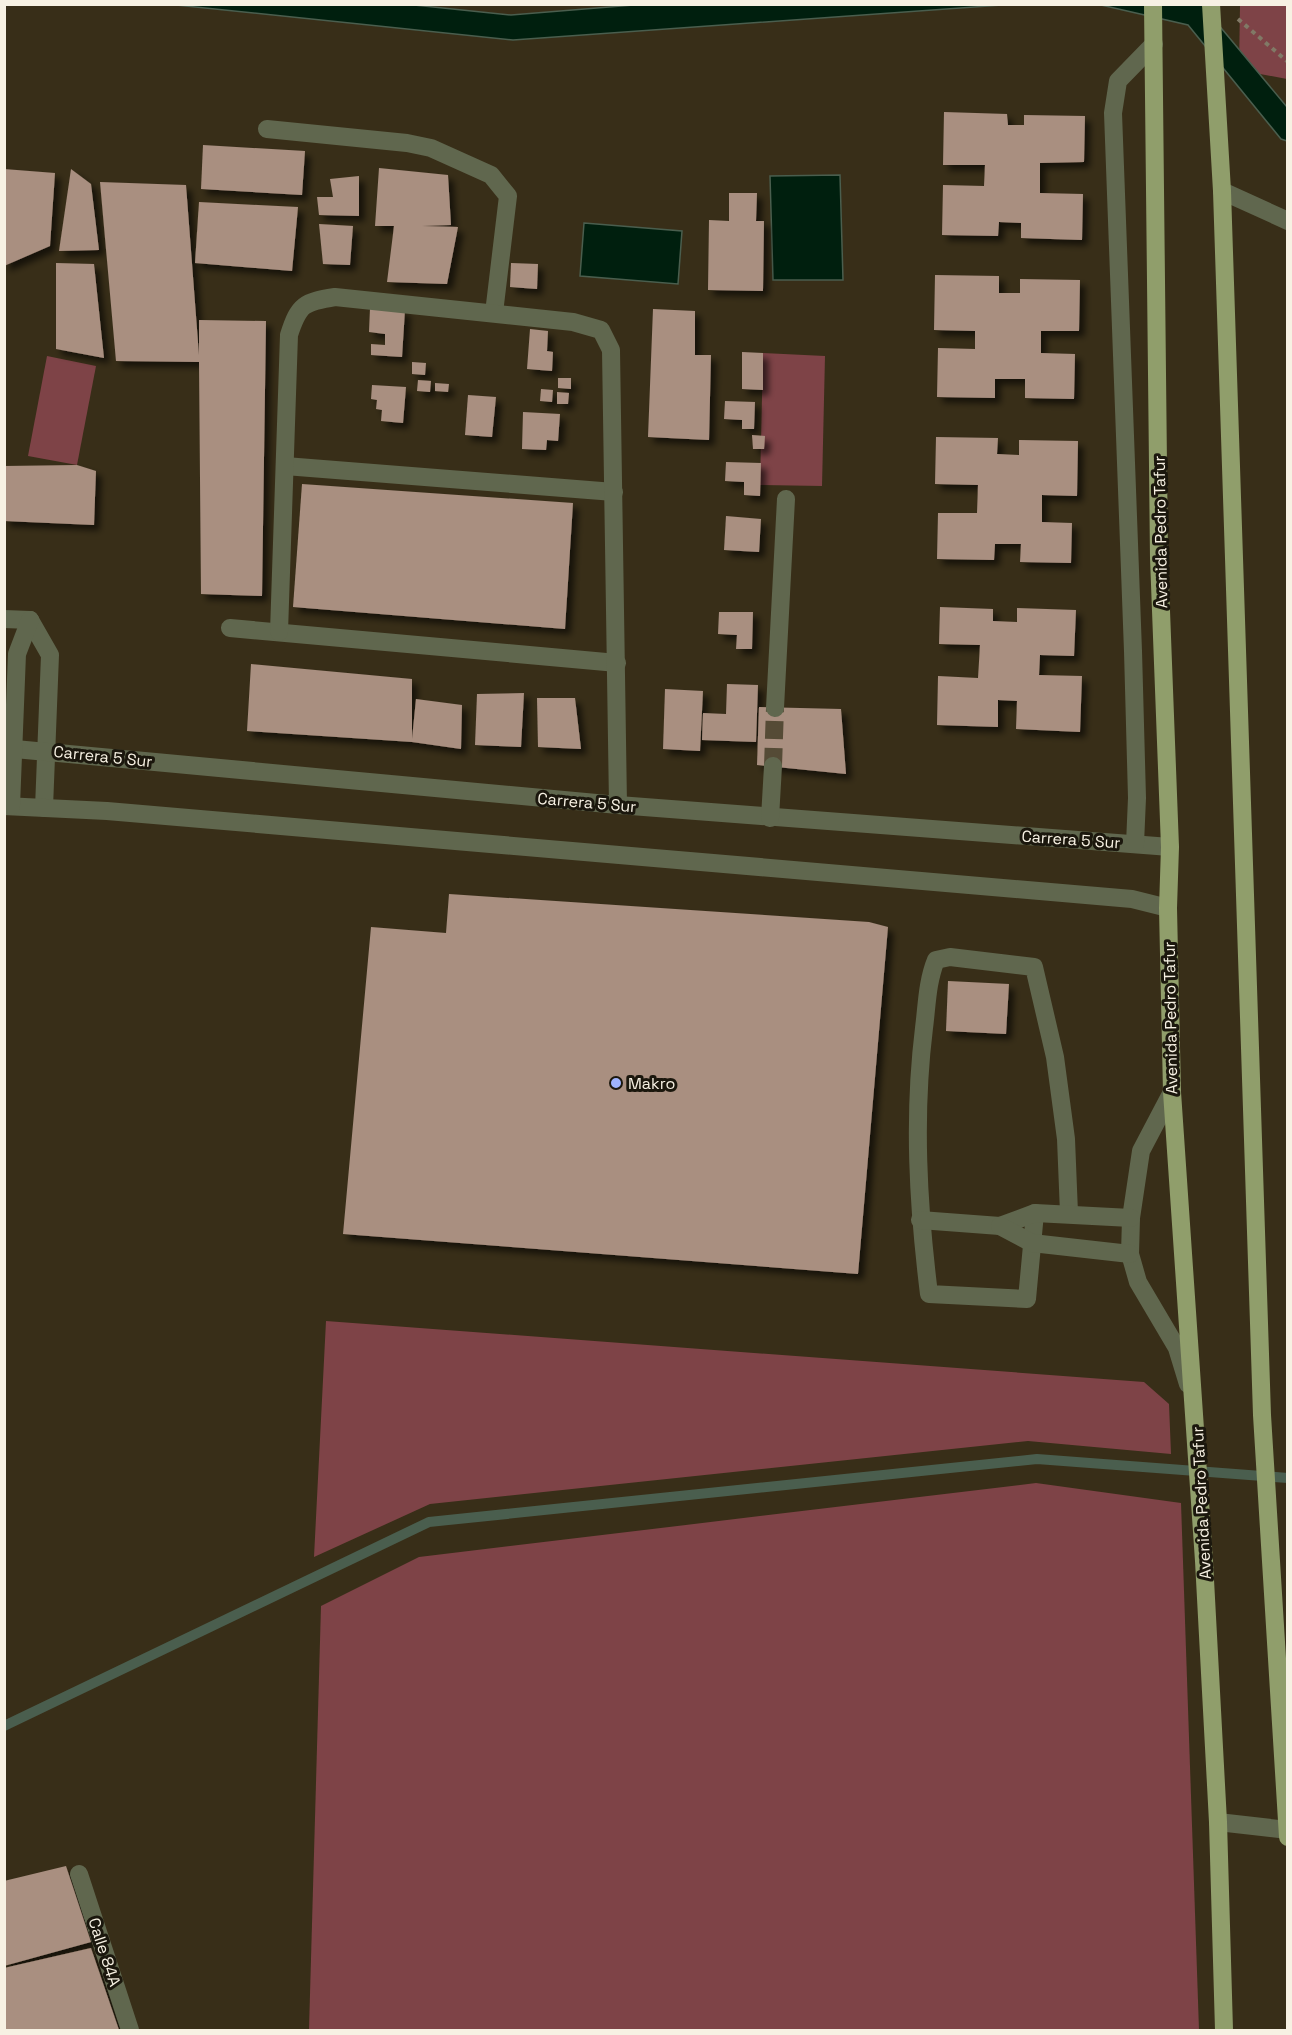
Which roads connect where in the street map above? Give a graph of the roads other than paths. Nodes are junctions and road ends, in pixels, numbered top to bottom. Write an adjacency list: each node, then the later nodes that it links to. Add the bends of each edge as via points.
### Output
1 (1153, 4): 3 (main road, Avenida Pedro Tafur)
2 (1211, 4): 5 (main road)
3 (1154, 44): 11 (main road, Avenida Pedro Tafur); 12 (street, via 1118,81 1113,113)
4 (267, 129): 7 (street, via 407,143 431,148 490,175 508,196)
5 (1222, 191): 6 (street); 39 (main road, via 1262,1414)
6 (1287, 221)
7 (494, 313): 8 (street, via 335,297 309,301 297,313 289,335); 9 (street, via 573,322 601,330 611,350)
8 (285, 466): 9 (street); 16 (street)
9 (614, 492): 17 (street)
10 (786, 499): 18 (street)
11 (1159, 558): 12 (street); 27 (main road, Avenida Pedro Tafur)
12 (1130, 560): 26 (street)
13 (4, 619): 14 (street)
14 (30, 620): 19 (street, via 17,654); 20 (street, via 50,655)
15 (230, 628): 16 (street)
16 (279, 632): 17 (street)
17 (617, 663): 23 (street)
18 (775, 708)
19 (9, 748): 20 (street, Carrera 5 Sur); 22 (street)
20 (46, 750): 23 (street, Carrera 5 Sur); 24 (street)
21 (773, 766): 25 (street)
22 (8, 806): 24 (street)
23 (618, 806): 25 (street, Carrera 5 Sur)
24 (44, 808): 28 (street, via 1120,898)
25 (770, 818): 26 (street, Carrera 5 Sur)
26 (1135, 844): 27 (street, Carrera 5 Sur)
27 (1170, 847): 28 (main road, Avenida Pedro Tafur)
28 (1168, 908): 29 (main road, Avenida Pedro Tafur)
29 (1172, 1092): 32 (street, via 1141,1151); 37 (main road, Avenida Pedro Tafur)
30 (1035, 1213): 31 (street); 34 (street); 35 (street)
31 (1068, 1213): 32 (street); 33 (street, via 1066,1139 1055,1057 1034,967 950,957 936,960 930,973 916,1127)
32 (1131, 1218): 36 (street)
33 (920, 1220): 34 (street); 35 (street, via 929,1294 1027,1299)
34 (1000, 1226): 35 (street)
35 (1032, 1243): 36 (street)
36 (1130, 1254): 37 (street, via 1138,1282 1177,1348)
37 (1195, 1412): 38 (main road, Avenida Pedro Tafur)
38 (1218, 1822): 39 (street); 43 (main road, Avenida Pedro Tafur)
39 (1287, 1830): 40 (main road)
40 (1287, 1837)
41 (79, 1874): 42 (street, Calle 84A)
42 (130, 2031)
43 (1224, 2031)

